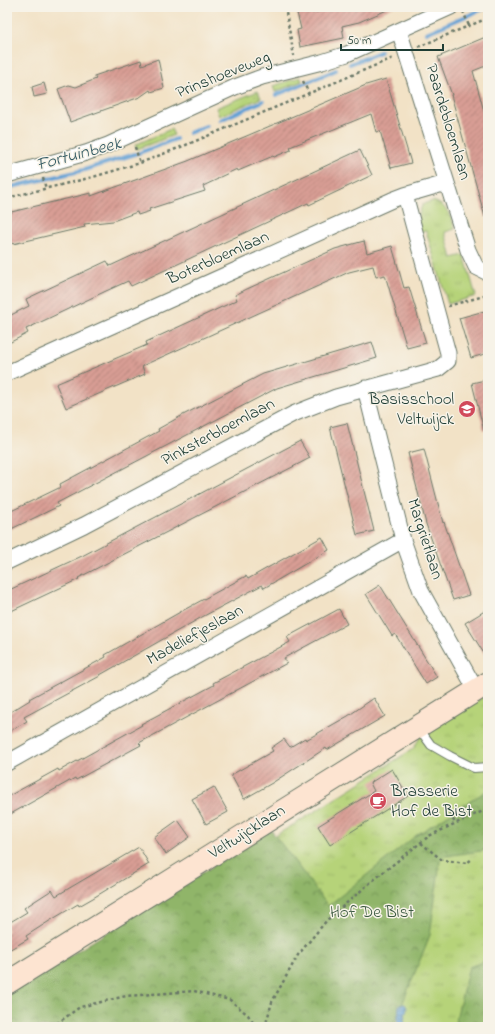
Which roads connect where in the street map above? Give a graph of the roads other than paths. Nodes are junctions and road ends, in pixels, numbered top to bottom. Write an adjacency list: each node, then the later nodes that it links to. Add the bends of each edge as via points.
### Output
1 (458, 10): 2 (street, Prinshoeveweg)
2 (403, 42): 3 (street, Prinshoeveweg, via 347,54 322,62 300,74 262,78 108,144); 4 (street, Paardebloemlaan)
3 (7, 175)
4 (446, 183): 5 (street, Boterbloemlaan); 6 (street, Paardebloemlaan, via 468,250 476,267)
5 (405, 195): 7 (street, Boterbloemlaan); 8 (street, Pinksterbloemlaan, via 448,352 448,361 438,369)
6 (488, 273)
7 (7, 374)
8 (365, 388): 9 (street, Margrietlaan); 10 (street, Pinksterbloemlaan, via 293,414 84,525)
9 (403, 540): 11 (street, Margrietlaan, via 422,591); 13 (street, Madeliefjeslaan)
10 (7, 562)
11 (482, 687): 12 (street, Veltwijcklaan)
12 (417, 726): 14 (lane, via 431,745 450,756 474,768); 15 (street, Veltwijcklaan)
13 (7, 763)
14 (488, 767)
15 (7, 983)

